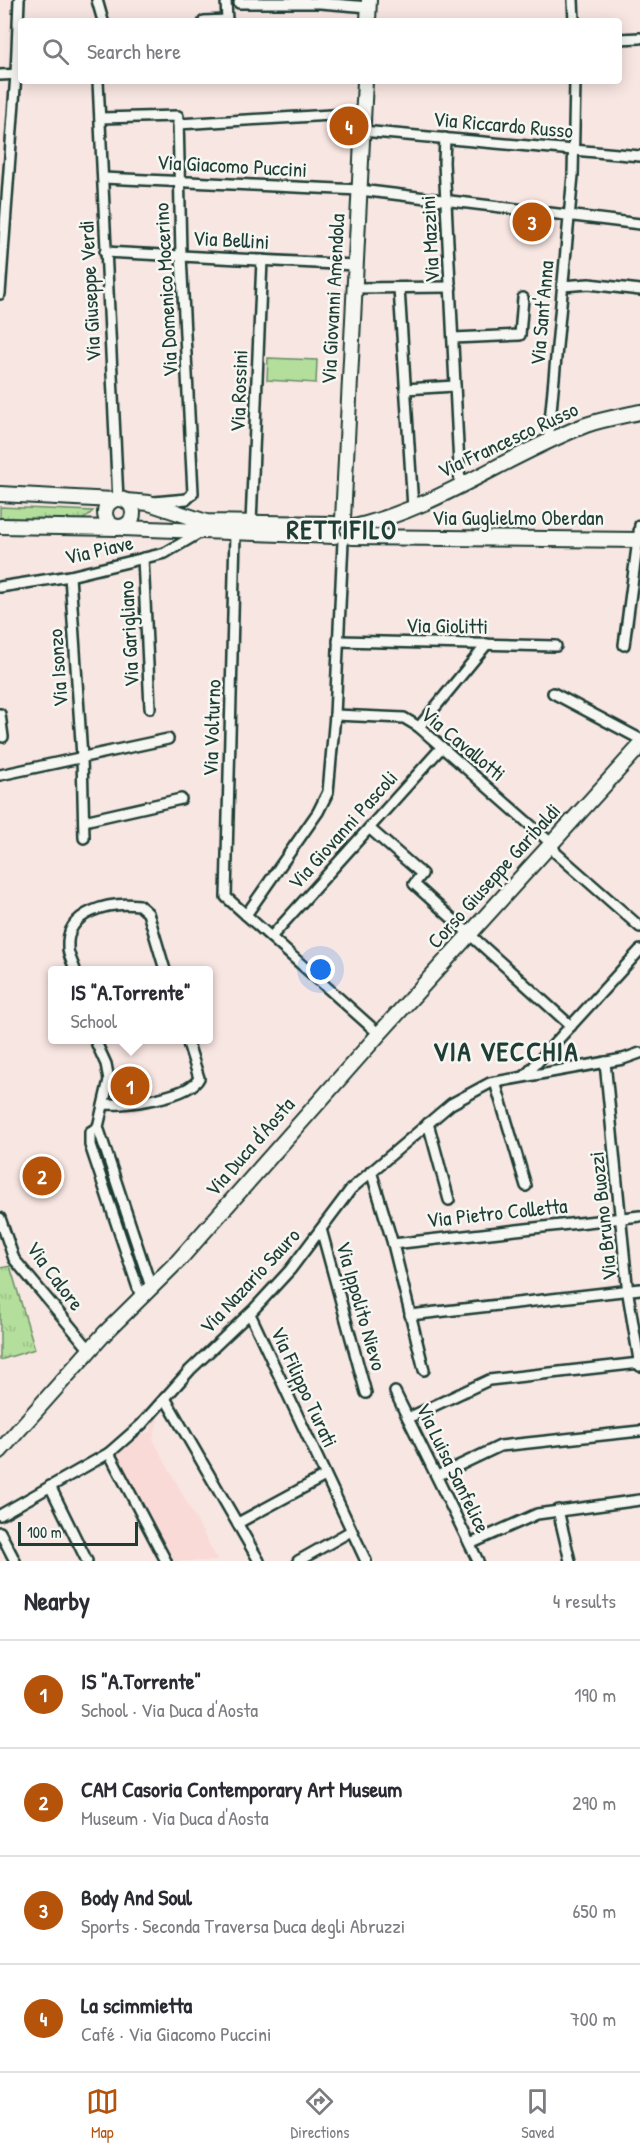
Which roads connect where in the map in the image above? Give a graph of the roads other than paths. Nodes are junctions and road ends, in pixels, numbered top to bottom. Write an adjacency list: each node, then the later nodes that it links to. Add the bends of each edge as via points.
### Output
1 (19, 0): 8 (street)
2 (88, 0): 9 (street)
3 (97, 0): 9 (street)
4 (226, 0): 10 (street)
5 (573, 0): 11 (street)
6 (239, 3): 7 (street, via 320,3)
7 (368, 9)
8 (19, 18)
9 (102, 18)
10 (227, 18)
11 (574, 18)
12 (640, 38): 13 (street)
13 (622, 39)
14 (18, 74): 15 (street)
15 (0, 75)
16 (18, 84): 42 (street)
17 (98, 84): 21 (street, Via Giuseppe Verdi)
18 (365, 84): 23 (street, Via Giovanni Amendola)
19 (575, 84): 25 (street, Via Sant'Anna)
20 (348, 114): 22 (street, Via Giacomo Puccini)
21 (100, 118): 22 (street, via 177,116); 27 (street, Via Giuseppe Verdi)
22 (178, 124): 28 (street, Via Domenico Mocerino)
23 (362, 131): 24 (street, Via Riccardo Russo); 29 (street, Via Giovanni Amendola)
24 (445, 138): 25 (street, Via Riccardo Russo); 30 (street, Via Mazzini)
25 (574, 150): 26 (street, Via Riccardo Russo); 31 (street, Via Sant'Anna)
26 (640, 156)
27 (103, 178): 28 (street, Via Giacomo Puccini); 33 (street, Via Giuseppe Verdi)
28 (179, 181): 29 (street, Via Giacomo Puccini); 34 (street, Via Domenico Mocerino)
29 (360, 190): 30 (street, Via Giacomo Puccini); 36 (street, Via Giovanni Amendola)
30 (446, 201): 31 (street, Via Giacomo Puccini); 38 (street, Via Mazzini)
31 (568, 216): 32 (street, Via Giacomo Puccini); 37 (street, Via Sant'Anna)
32 (640, 224)
33 (105, 252): 34 (street, Via Bellini); 51 (street, Via Giuseppe Verdi)
34 (181, 255): 35 (street, Via Bellini); 52 (street, Via Domenico Mocerino, via 193,493 187,499)
35 (262, 260): 36 (street, Via Bellini); 55 (street, Via Rossini)
36 (355, 266): 39 (street, Via Giovanni Amendola)
37 (562, 286): 41 (street, via 589,284); 48 (street, Via Sant'Anna)
38 (451, 287): 40 (street); 44 (street, Via Mazzini)
39 (354, 288): 40 (street); 58 (street, Via Giovanni Amendola)
40 (399, 288): 46 (street)
41 (640, 290)
42 (0, 294)
43 (524, 298): 44 (street, via 520,335)
44 (453, 338): 45 (street, Via Mazzini)
45 (455, 386): 46 (street); 49 (street, Via Mazzini)
46 (405, 389): 53 (street)
47 (640, 412): 48 (street, Via Francesco Russo, via 586,425)
48 (548, 443): 49 (street, Via Francesco Russo)
49 (460, 486): 53 (street, Via Francesco Russo)
50 (0, 494): 51 (street)
51 (119, 500): 52 (street); 57 (street, via 133,510); 57 (street, via 106,510 106,518)
52 (149, 503): 55 (street, via 206,522)
53 (413, 508): 54 (street, Via Francesco Russo)
54 (381, 521): 58 (street, Via Francesco Russo); 62 (street)
55 (251, 523): 58 (street)
56 (0, 526): 57 (street)
57 (120, 528): 59 (street)
58 (343, 531): 60 (street); 62 (street, Via Guglielmo Oberdan); 68 (street, Via Giovanni Amendola)
59 (202, 532): 60 (street); 63 (street, Via Piave, via 165,553)
60 (235, 534): 89 (street, Via Volturno, via 225,881 226,897)
61 (640, 535): 62 (street, Via Guglielmo Oberdan); 65 (street)
62 (391, 538)
63 (143, 558): 64 (street, Via Piave); 73 (street, Via Garigliano)
64 (70, 576): 66 (street, Via Piave); 82 (street, Via Isonzo)
65 (631, 586): 67 (street); 70 (street)
66 (0, 587)
67 (640, 592)
68 (338, 641): 69 (street, Via Giolitti); 75 (street, Via Giovanni Amendola)
69 (487, 644): 71 (street, Via Giolitti); 76 (street)
70 (624, 645)
71 (556, 646)
72 (553, 693): 79 (street)
73 (150, 708)
74 (0, 714): 77 (street)
75 (335, 715): 76 (street, Via Cavallotti, via 404,718); 89 (street, Via Giovanni Amendola, via 328,792)
76 (419, 727): 81 (street, Via Cavallotti)
77 (3, 737)
78 (168, 739): 82 (street)
79 (640, 739)
80 (640, 746): 88 (street, Corso Giuseppe Garibaldi)
81 (442, 747): 86 (street, Via Giovanni Pascoli); 88 (street, Via Cavallotti)
82 (82, 757): 83 (street); 85 (street, Via Isonzo)
83 (0, 775)
84 (181, 800): 85 (street)
85 (84, 821): 87 (street, Via Isonzo)
86 (369, 828): 91 (street, via 422,874 414,884); 92 (street, Via Giovanni Pascoli)
87 (84, 838)
88 (552, 844): 90 (street, Via Cavallotti, via 556,853); 91 (street, Corso Giuseppe Garibaldi)
89 (246, 915): 92 (street, Via Volturno)
90 (640, 927)
91 (470, 933): 96 (street); 97 (street, Corso Giuseppe Garibaldi)
92 (271, 938): 97 (street, Via Volturno)
93 (640, 950): 96 (street)
94 (74, 966): 95 (street, via 68,947 78,920 86,912 132,904 140,905 148,913)
95 (164, 966)
96 (571, 1026): 102 (street)
97 (379, 1034): 116 (street, Via Duca d'Aosta, via 179,1260)
98 (98, 1044): 104 (street, via 109,1080)
99 (188, 1044): 104 (street, via 199,1078 188,1090 134,1103)
100 (640, 1053): 101 (street, Via Nazario Sauro)
101 (605, 1062): 102 (street, Via Nazario Sauro); 112 (street, Via Bruno Buozzi)
102 (525, 1076): 103 (street, Via Nazario Sauro)
103 (495, 1082): 105 (street, Via Nazario Sauro, via 451,1104); 108 (street)
104 (104, 1104): 106 (street)
105 (428, 1122): 107 (street, Via Nazario Sauro); 109 (street)
106 (98, 1127): 116 (street); 116 (street, via 90,1132 90,1145)
107 (371, 1171): 113 (street, Via Nazario Sauro, via 351,1189); 114 (street)
108 (525, 1186)
109 (449, 1200)
110 (640, 1216): 112 (street, Via Pietro Colletta)
111 (0, 1218): 120 (street, Via Calore, via 14,1259)
112 (621, 1218): 114 (street, Via Pietro Colletta); 117 (street, Via Bruno Buozzi)
113 (321, 1229): 118 (street, Via Nazario Sauro); 124 (street, Via Ippolito Nievo)
114 (393, 1244): 119 (street)
115 (640, 1289): 117 (street)
116 (146, 1292): 120 (street, Via Duca d'Aosta)
117 (628, 1292): 119 (street); 121 (street, Via Bruno Buozzi)
118 (249, 1314): 125 (street, Via Nazario Sauro); 130 (street, Via Filippo Turati)
119 (410, 1315): 122 (street)
120 (90, 1350): 128 (street, Via Duca d'Aosta)
121 (640, 1364): 126 (street, via 489,1380)
122 (424, 1370)
123 (395, 1392): 126 (street, Via Luisa Sanfelice)
124 (366, 1393)
125 (165, 1398): 129 (street, Via Nazario Sauro); 136 (street)
126 (408, 1418): 131 (street, Via Luisa Sanfelice)
127 (640, 1431): 131 (street, via 500,1446)
128 (0, 1451)
129 (109, 1453): 132 (street, Via Nazario Sauro); 142 (street)
130 (325, 1476): 136 (street); 137 (street, Via Filippo Turati)
131 (437, 1476): 139 (street, Via Luisa Sanfelice)
132 (50, 1486): 135 (street, Via Nazario Sauro); 141 (street)
133 (640, 1500): 134 (street)
134 (558, 1510): 139 (street); 147 (street)
135 (0, 1515)
136 (238, 1523): 143 (street)
137 (351, 1531): 144 (street); 145 (street, Via Filippo Turati)
138 (0, 1532): 140 (street)
139 (470, 1544): 146 (street, Via Luisa Sanfelice)
140 (15, 1561)
141 (87, 1561)
142 (166, 1561)
143 (258, 1561)
144 (298, 1561)
145 (366, 1561)
146 (477, 1561)
147 (570, 1561)

